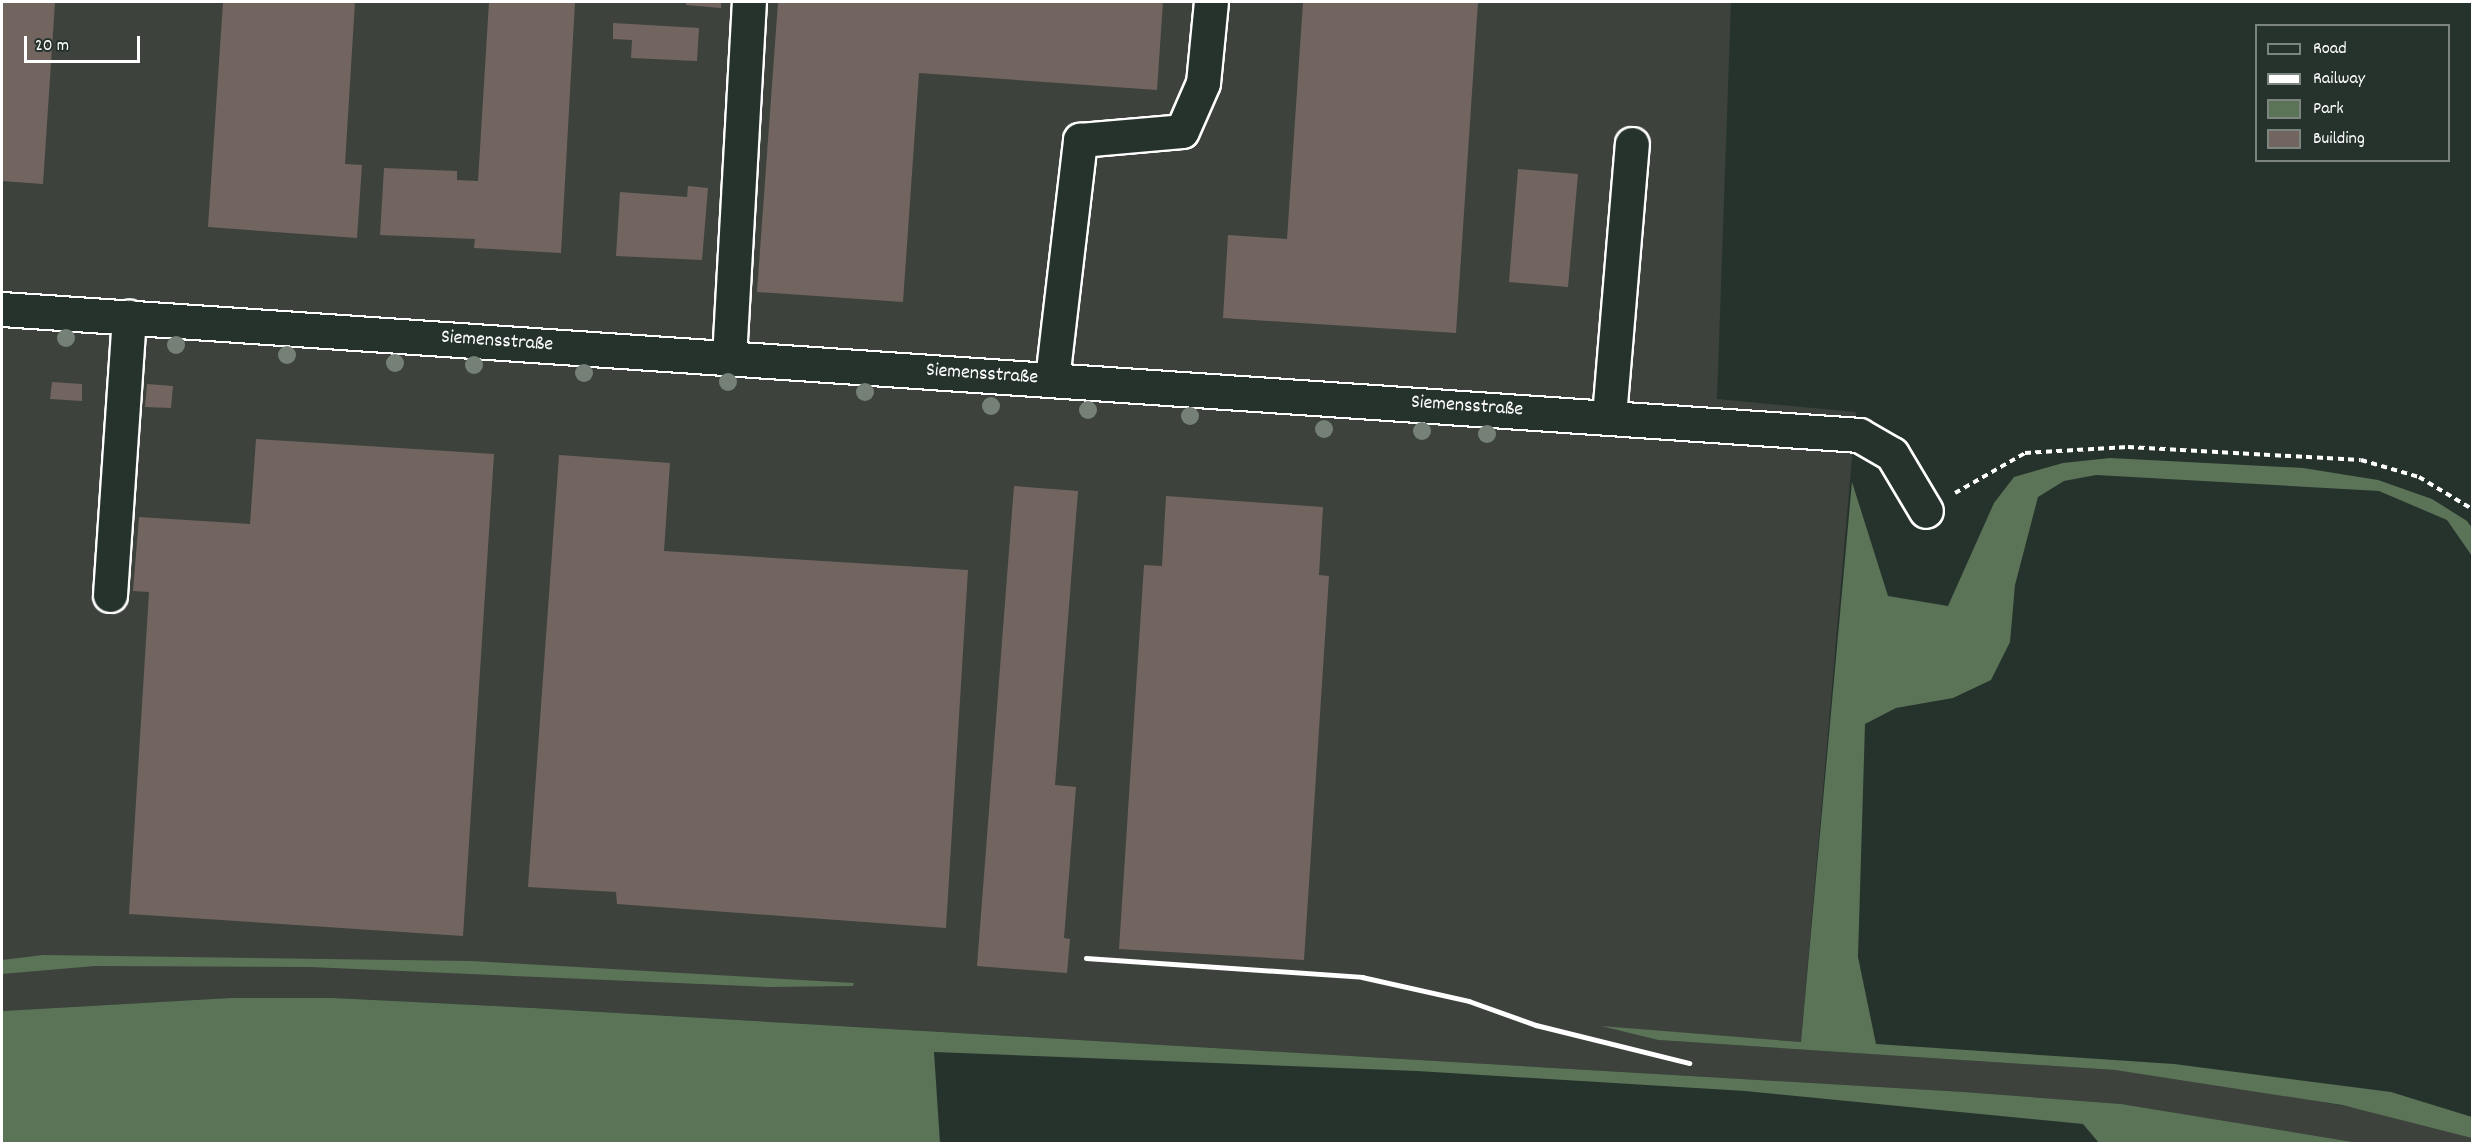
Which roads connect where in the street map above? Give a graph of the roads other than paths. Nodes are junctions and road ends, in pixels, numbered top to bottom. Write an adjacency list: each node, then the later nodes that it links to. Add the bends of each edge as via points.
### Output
1 (749, 2): 6 (street)
2 (1211, 2): 7 (street, via 1203,83 1182,131 1080,140)
3 (1632, 144): 8 (street)
4 (2, 309): 5 (street, Siemensstraße)
5 (129, 317): 6 (street, Siemensstraße); 10 (street)
6 (729, 358): 7 (street, Siemensstraße)
7 (1052, 379): 8 (street, Siemensstraße)
8 (1609, 416): 9 (street, Siemensstraße, via 1859,435 1892,454)
9 (1926, 511)
10 (110, 595)

